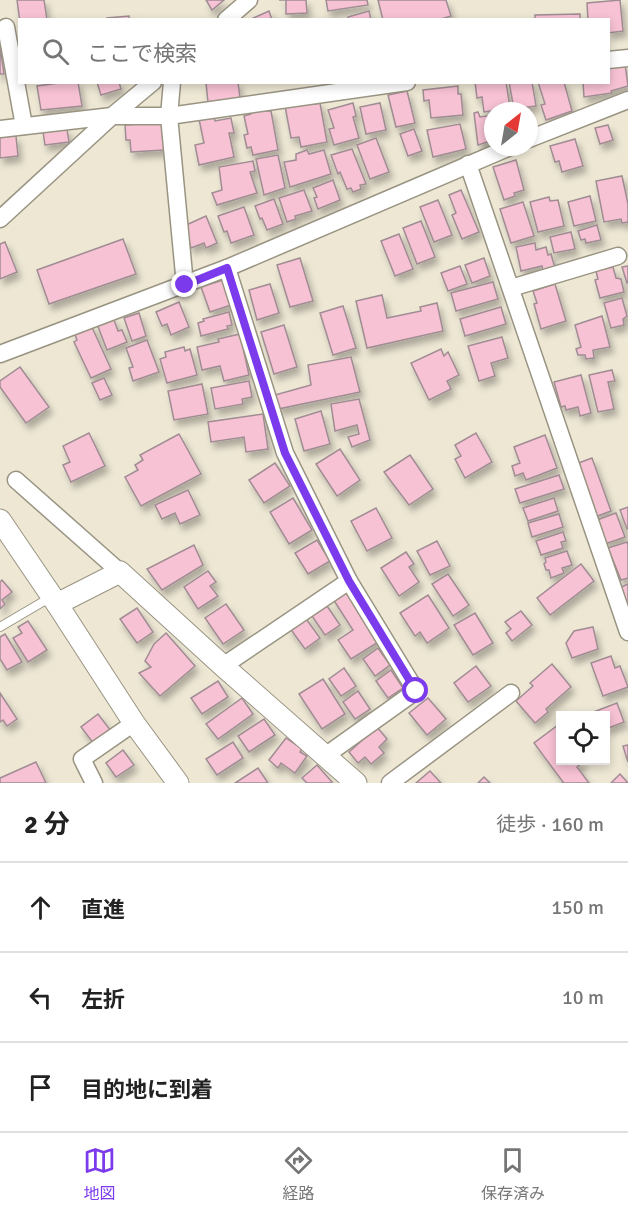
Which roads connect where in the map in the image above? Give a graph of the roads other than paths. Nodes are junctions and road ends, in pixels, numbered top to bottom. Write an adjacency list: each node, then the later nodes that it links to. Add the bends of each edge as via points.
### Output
1 (249, 0): 2 (street)
2 (228, 18)
3 (6, 27): 12 (street)
4 (628, 58): 5 (street)
5 (610, 60)
6 (151, 84): 10 (street)
7 (172, 84): 11 (street)
8 (393, 84): 11 (street)
9 (628, 100): 14 (street)
10 (112, 116): 11 (street); 12 (street); 17 (street)
11 (169, 116): 20 (street)
12 (24, 126): 13 (street)
13 (0, 129)
14 (538, 136)
15 (488, 156): 16 (street)
16 (468, 164): 19 (street); 21 (street)
17 (0, 219)
18 (618, 256): 21 (street)
19 (227, 268): 20 (street); 26 (street, via 285,453)
20 (185, 285): 22 (street)
21 (511, 288): 29 (street)
22 (0, 354)
23 (16, 480): 25 (street)
24 (0, 520): 27 (street)
25 (120, 572): 27 (street); 30 (street)
26 (349, 581): 30 (street); 33 (street, via 416,691)
27 (55, 600): 28 (lane); 32 (street)
28 (0, 627)
29 (628, 632)
30 (223, 666): 33 (street)
31 (511, 693): 37 (street)
32 (134, 723): 34 (street, via 82,759); 35 (street)
33 (326, 756): 36 (street)
34 (94, 783)
35 (178, 783)
36 (356, 783)
37 (390, 783)

